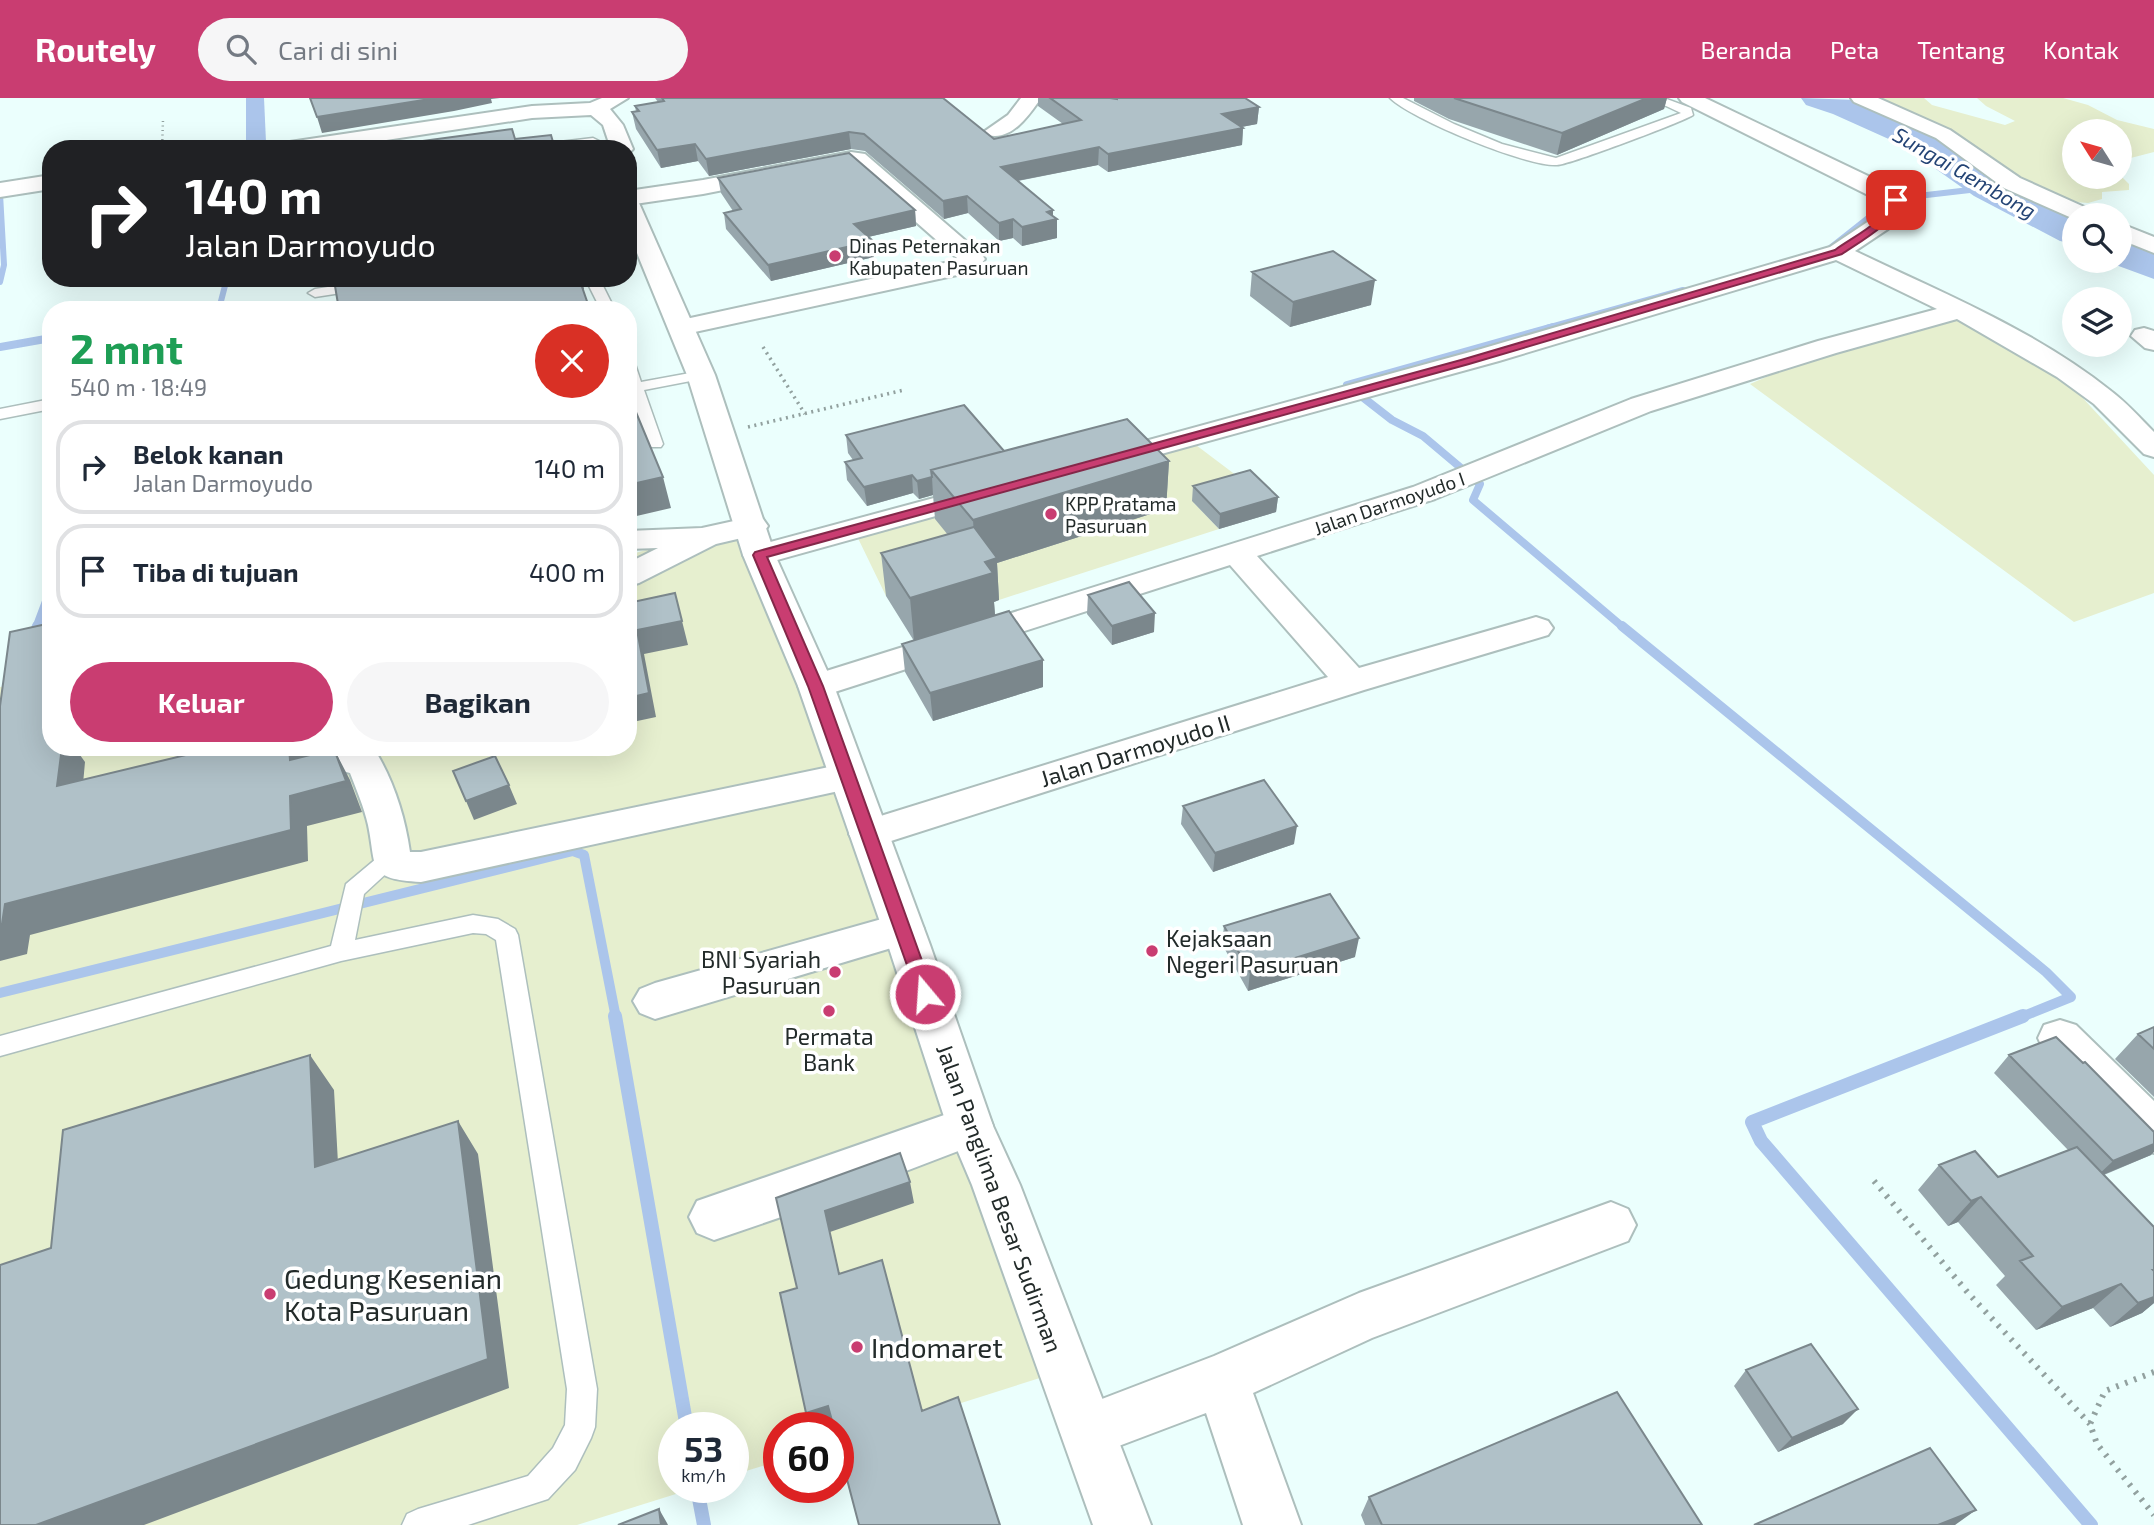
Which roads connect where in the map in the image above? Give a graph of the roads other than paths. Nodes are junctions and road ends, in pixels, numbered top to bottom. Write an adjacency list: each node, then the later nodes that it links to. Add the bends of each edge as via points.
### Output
1 (1031, 98): 10 (street, via 1015,119)
2 (1395, 98): 3 (lane, via 1446,125 1557,162 1687,114 1680,106)
3 (1654, 98)
4 (1689, 98): 21 (street, via 1895,199 1896,208 1885,219)
5 (1861, 98): 17 (street, via 1943,134 2012,183)
6 (637, 99): 7 (street)
7 (615, 104): 9 (street, via 606,114); 13 (street)
8 (531, 112): 9 (street); 9 (street); 11 (street)
9 (586, 117): 12 (lane)
10 (995, 131)
11 (343, 140)
12 (566, 140)
13 (621, 140)
14 (42, 183): 15 (street)
15 (0, 190)
16 (637, 199): 25 (street, via 857,159 973,260 957,268)
17 (2062, 206)
18 (637, 222): 25 (street, Jalan Panglima Besar Sudirman)
19 (2132, 236): 20 (street)
20 (2154, 246)
21 (1838, 252): 24 (street); 33 (street)
22 (354, 287): 23 (lane)
23 (315, 293)
24 (1959, 311): 32 (street, via 2066,370 2099,394); 38 (street, Jalan Darmoyudo I, via 1641,405 1424,494)
25 (681, 327): 26 (street, Jalan Panglima Besar Sudirman)
26 (701, 375): 27 (lane); 37 (street, Jalan Panglima Besar Sudirman)
27 (637, 387)
28 (637, 398): 31 (lane)
29 (42, 406): 30 (lane)
30 (0, 414)
31 (655, 444)
32 (2154, 448)
33 (1081, 467)
34 (1014, 486): 37 (street)
35 (705, 537): 36 (street); 37 (street); 39 (street)
36 (637, 540)
37 (755, 540): 42 (street, Jalan Panglima Besar Sudirman)
38 (1238, 554): 41 (street); 42 (street, Jalan Darmoyudo I)
39 (637, 571)
40 (1536, 628): 41 (street, Jalan Darmoyudo II)
41 (1352, 682): 45 (street, Jalan Darmoyudo II)
42 (816, 686): 44 (street, Jalan Panglima Besar Sudirman)
43 (343, 756): 46 (street, via 363,761 367,768 387,824)
44 (848, 776): 45 (street, Jalan Panglima Besar Sudirman); 46 (street, via 421,867 402,866)
45 (869, 834): 47 (street, Jalan Panglima Besar Sudirman)
46 (391, 859): 48 (lane, via 354,890)
47 (903, 929): 49 (street); 52 (street, Jalan Panglima Besar Sudirman)
48 (341, 951): 51 (lane); 58 (lane, via 473,924 490,925 507,934 582,1389 580,1427 564,1459 537,1488)
49 (655, 1001)
50 (2060, 1038): 53 (street)
51 (0, 1046)
52 (970, 1126): 54 (street); 57 (street, Jalan Panglima Besar Sudirman)
53 (2154, 1132)
54 (715, 1217)
55 (1611, 1225): 56 (street, via 1359,1318)
56 (1222, 1381): 57 (street); 60 (street)
57 (1087, 1431): 59 (street, Jalan Panglima Besar Sudirman)
58 (418, 1525)
59 (1122, 1525)
60 (1272, 1525)

